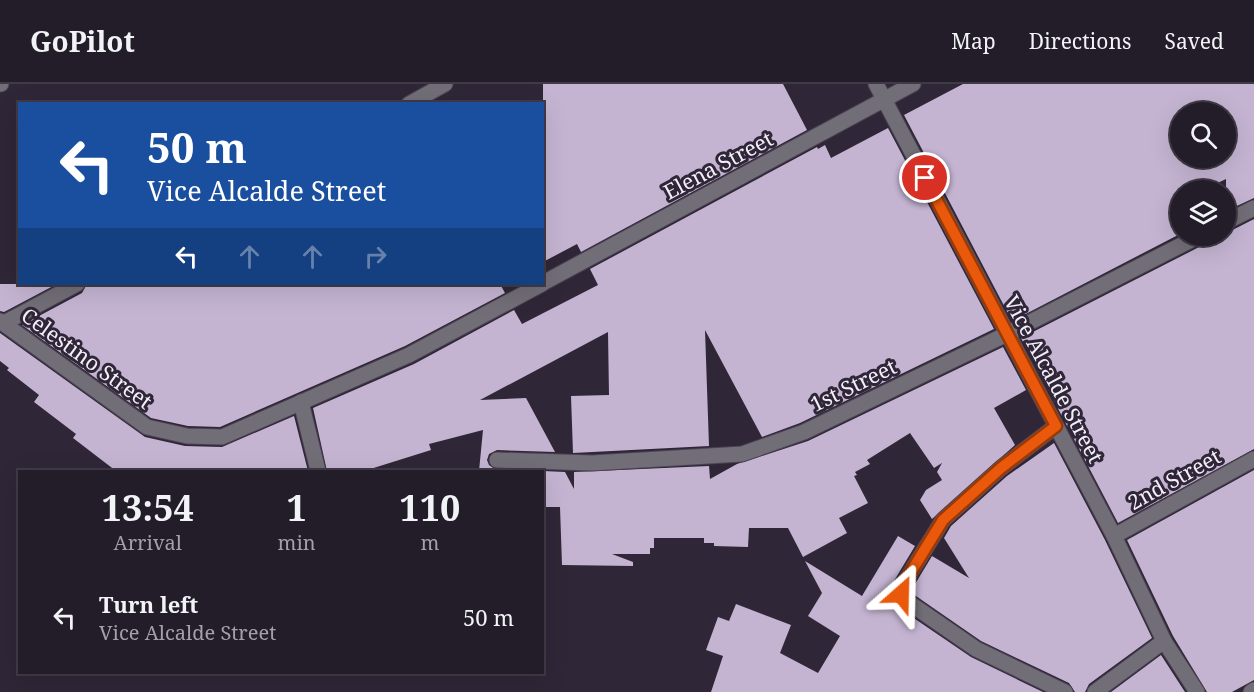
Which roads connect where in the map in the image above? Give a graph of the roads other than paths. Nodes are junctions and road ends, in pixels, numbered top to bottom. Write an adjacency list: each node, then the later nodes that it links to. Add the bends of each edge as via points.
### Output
1 (446, 84): 5 (street)
2 (876, 84): 4 (street, Vice Alcalde Street)
3 (913, 84): 4 (street, Elena Street)
4 (885, 100): 9 (street, Elena Street); 13 (street, Vice Alcalde Street)
5 (414, 102)
6 (1254, 207): 7 (street)
7 (1236, 217)
8 (1179, 246): 13 (street, 1st Street)
9 (544, 282)
10 (75, 285): 12 (street)
11 (538, 285): 14 (street, Elena Street, via 409,355)
12 (2, 322): 15 (street, Celestino Street, via 147,427 186,436 222,437)
13 (1006, 334): 16 (street, Vice Alcalde Street); 18 (street, 1st Street, via 804,432 742,454 592,464)
14 (301, 402): 15 (street, Elena Street); 19 (street)
15 (254, 423)
16 (1056, 426): 20 (street, Vice Alcalde Street); 22 (street, via 943,520 901,588 905,600 976,649)
17 (1254, 459): 20 (street, 2nd Street)
18 (497, 460)
19 (318, 470)
20 (1114, 536): 21 (street, Vice Alcalde Street)
21 (1164, 641): 23 (street); 24 (street, Vice Alcalde Street)
22 (1065, 692)
23 (1095, 692)
24 (1197, 692)

